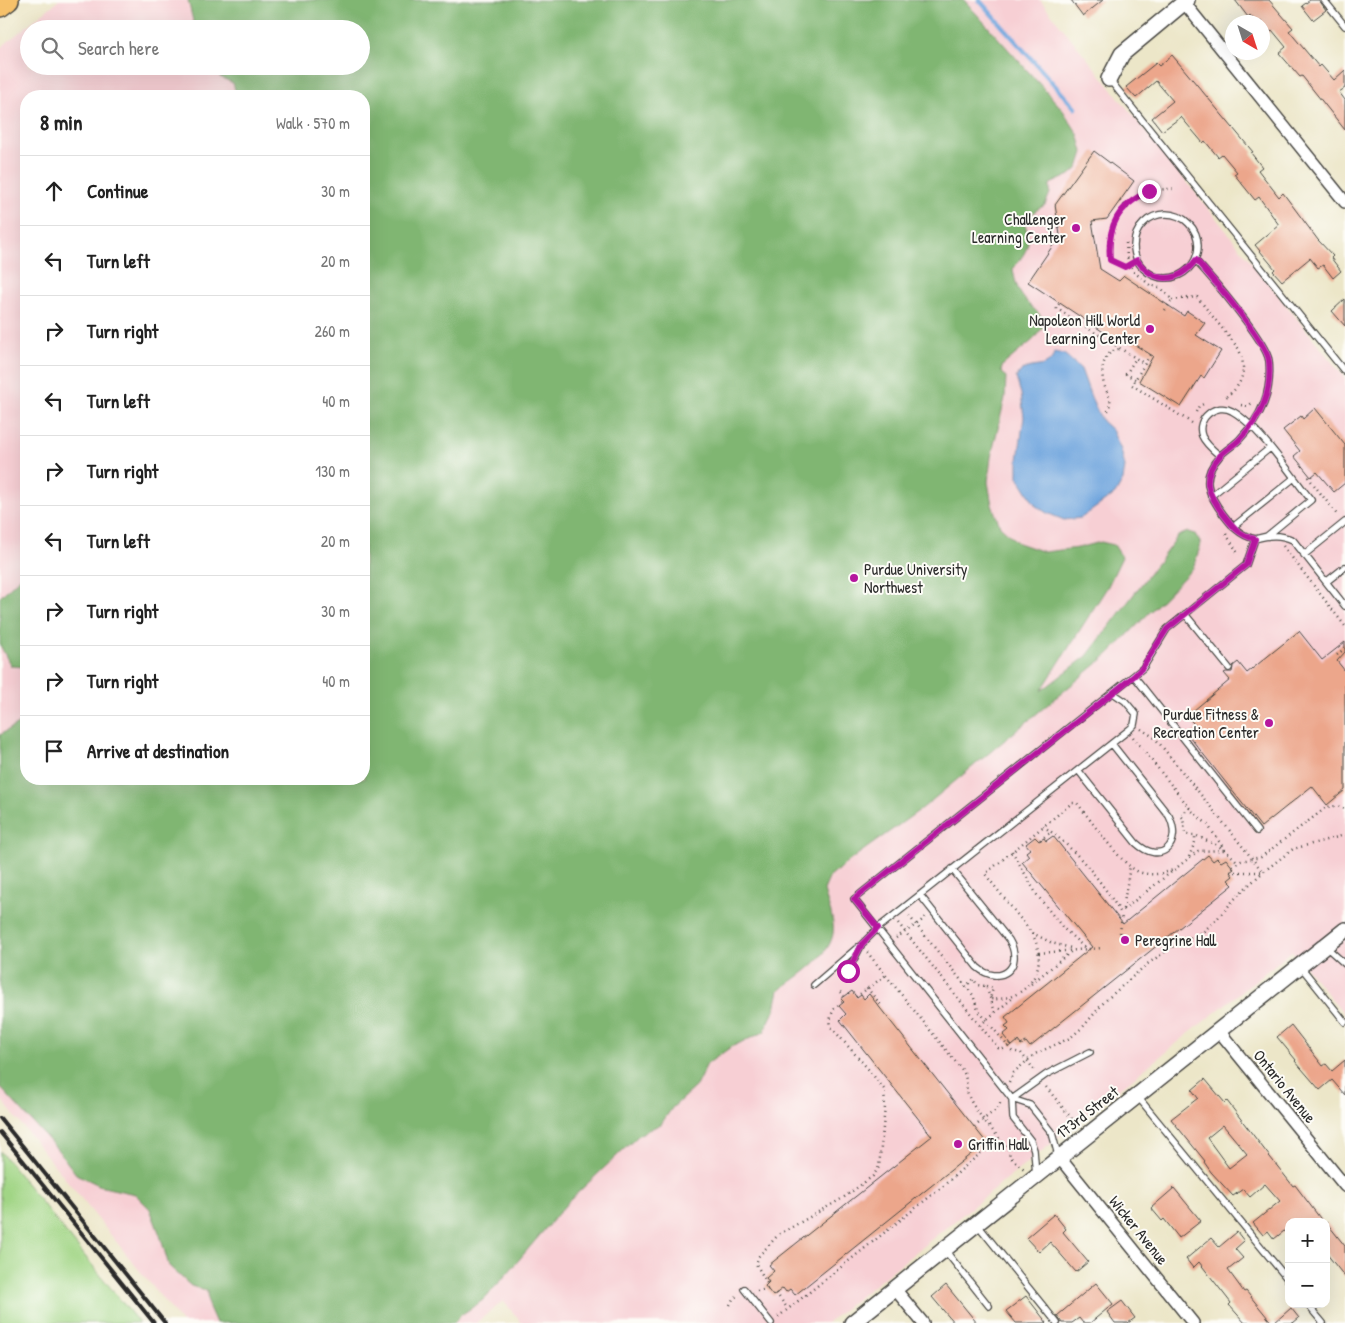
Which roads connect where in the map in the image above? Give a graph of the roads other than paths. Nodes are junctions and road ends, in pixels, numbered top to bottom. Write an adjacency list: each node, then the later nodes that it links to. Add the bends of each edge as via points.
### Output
1 (8, 0): 4 (highway)
2 (1324, 0): 5 (lane)
3 (1184, 1): 6 (street, via 1122,54); 7 (street)
4 (0, 6)
5 (1345, 26)
6 (1109, 79): 9 (lane)
7 (1345, 202)
8 (1196, 260): 8 (lane, via 1181,275 1172,278 1151,275 1143,269 1134,250 1139,229 1156,216 1177,216 1194,229 1198,239); 10 (lane, via 1254,332 1269,359 1267,399)
9 (1345, 372)
10 (1251, 425): 11 (lane); 12 (lane); 12 (lane, via 1226,408 1208,413 1201,424 1202,436)
11 (1270, 448): 13 (lane); 14 (lane)
12 (1220, 456): 14 (lane, via 1210,469)
13 (1294, 478): 16 (lane); 17 (lane, via 1311,500)
14 (1211, 496): 16 (lane)
15 (1344, 522): 19 (lane)
16 (1233, 527): 18 (lane, via 1244,536)
17 (1267, 536): 18 (lane); 19 (lane, via 1293,540)
18 (1255, 539): 23 (lane, via 1246,565)
19 (1304, 555): 21 (lane)
20 (1345, 567): 21 (lane)
21 (1326, 582): 22 (lane)
22 (1345, 606)
23 (1185, 614): 24 (lane); 25 (lane, via 1167,629)
24 (1229, 668)
25 (1134, 676): 26 (lane); 29 (lane)
26 (1113, 693): 27 (lane, via 1136,714 1134,725); 32 (lane, via 854,899)
27 (1112, 744): 28 (lane); 28 (lane, via 1169,816 1174,836 1167,849 1152,854 1145,851)
28 (1078, 770): 30 (lane)
29 (1257, 831)
30 (952, 869): 31 (lane); 31 (lane, via 1014,948 1016,957 1008,970 1000,975 985,974)
31 (920, 895): 32 (lane)
32 (878, 928): 34 (lane); 44 (lane)
33 (1345, 930): 35 (street, 173rd Street)
34 (862, 944): 38 (lane); 39 (lane)
35 (1325, 946): 36 (lane); 37 (street, 173rd Street)
36 (1345, 964)
37 (1300, 966): 40 (lane); 41 (street, 173rd Street)
38 (848, 971)
39 (814, 985)
40 (1345, 1022)
41 (1219, 1031): 43 (street, 173rd Street); 47 (street, Ontario Avenue)
42 (1090, 1052): 44 (lane, via 1040,1079)
43 (1137, 1096): 45 (street, 173rd Street); 50 (lane)
44 (1012, 1099): 45 (lane, via 1030,1105 1052,1133); 46 (lane, via 1013,1118 1034,1150)
45 (1059, 1157): 46 (street, 173rd Street); 59 (street, Wicker Avenue)
46 (1035, 1176): 48 (street, 173rd Street)
47 (1345, 1186)
48 (976, 1223): 49 (street, 173rd Street); 58 (lane)
49 (944, 1249): 52 (street, 173rd Street); 53 (lane)
50 (1285, 1276)
51 (744, 1289): 55 (lane)
52 (895, 1289): 56 (street, 173rd Street); 57 (street)
53 (989, 1306)
54 (1311, 1308): 60 (lane)
55 (771, 1323)
56 (852, 1323)
57 (923, 1323)
58 (1057, 1323)
59 (1194, 1323)
60 (1323, 1323)

